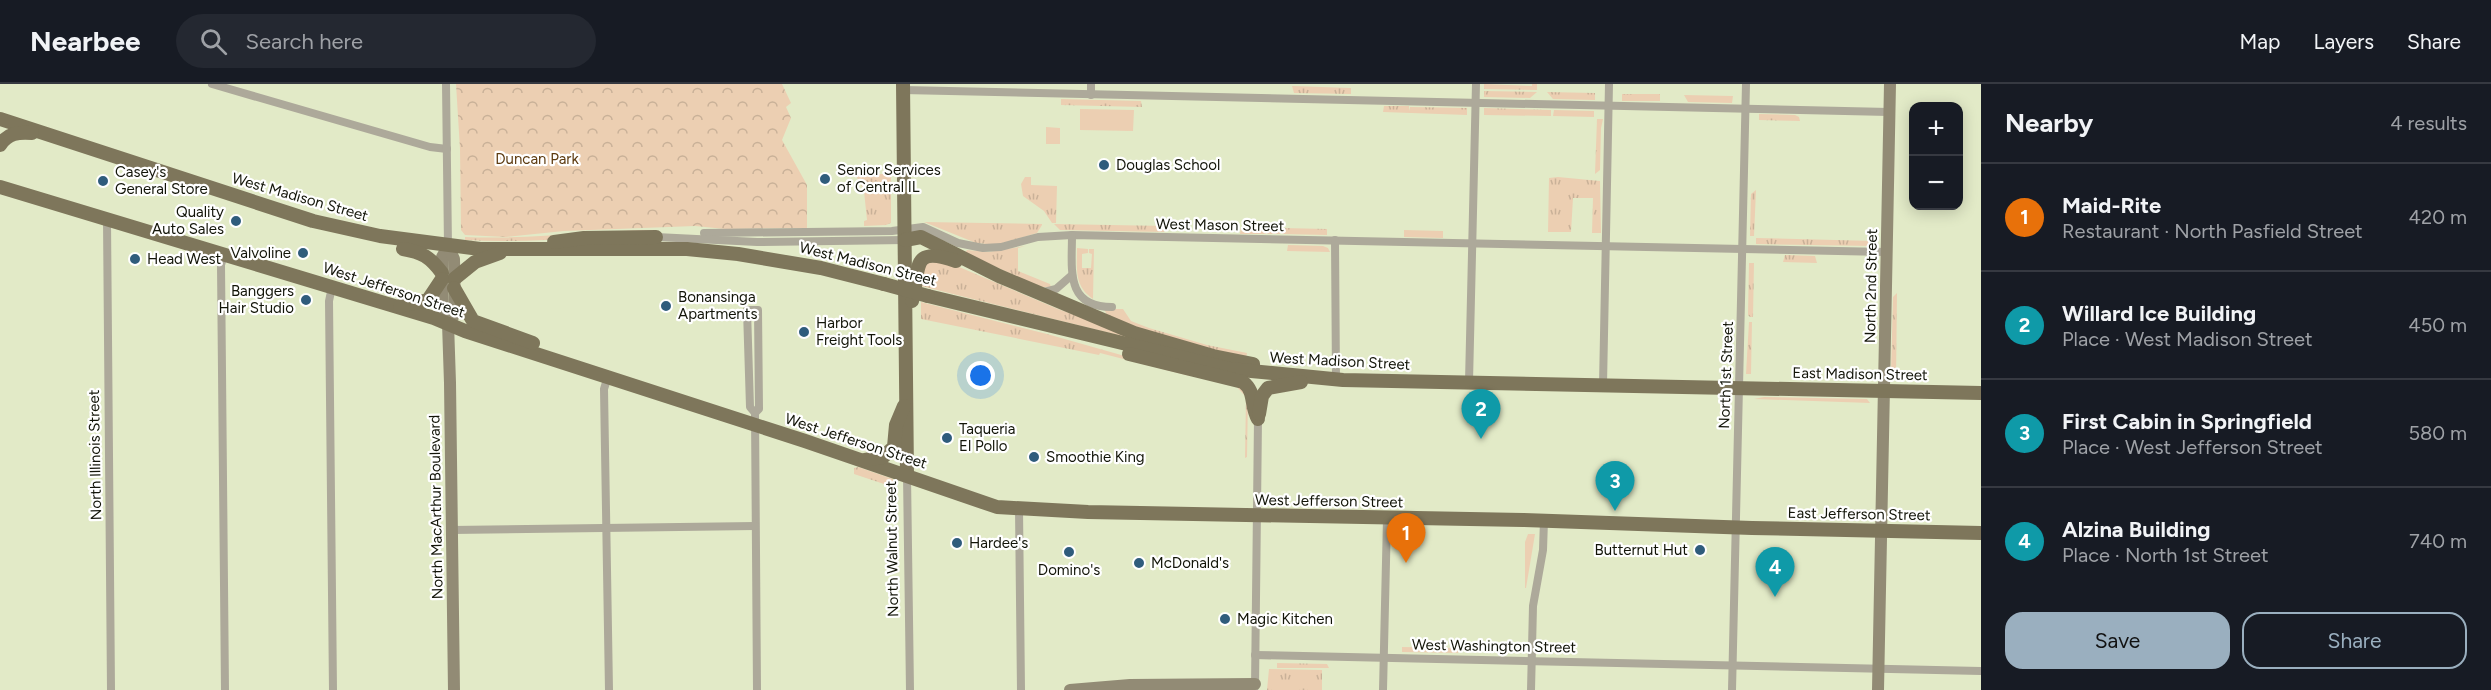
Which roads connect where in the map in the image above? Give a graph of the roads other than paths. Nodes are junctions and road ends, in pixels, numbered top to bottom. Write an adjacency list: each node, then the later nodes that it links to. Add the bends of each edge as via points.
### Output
1 (212, 84): 17 (street)
2 (446, 84): 17 (street, North MacArthur Boulevard)
3 (1091, 84): 9 (street)
4 (1476, 84): 10 (street)
5 (1609, 84): 11 (street)
6 (1746, 84): 12 (street, North 1st Street)
7 (1890, 84): 13 (main road, North 2nd Street)
8 (903, 87): 9 (street); 22 (main road, North Walnut Street)
9 (1091, 95): 10 (street)
10 (1476, 103): 11 (street); 26 (street)
11 (1609, 105): 12 (street); 28 (street)
12 (1746, 108): 13 (street); 29 (street, North 1st Street)
13 (1889, 112): 31 (main road, North 2nd Street)
14 (0, 119): 15 (main road, West Madison Street)
15 (42, 133): 16 (main road, via 18,132); 20 (main road, West Madison Street)
16 (0, 145)
17 (447, 149): 27 (street, North MacArthur Boulevard)
18 (0, 187): 19 (main road, West Jefferson Street)
19 (108, 220): 32 (main road, West Jefferson Street); 74 (street, North Illinois Street)
20 (351, 231): 27 (main road, West Madison Street); 35 (main road, via 387,246 429,256)
21 (704, 232): 22 (street, West Mason Street)
22 (905, 235): 23 (street, West Mason Street, via 923,227 958,243 983,248 1029,238); 24 (street, West Mason Street, via 757,242); 34 (main road, via 921,237 958,253); 41 (main road, North Walnut Street)
23 (1072, 235): 25 (street, West Mason Street); 33 (street)
24 (656, 237): 30 (main road, via 584,238)
25 (1335, 240): 26 (street, West Mason Street); 46 (street)
26 (1473, 244): 28 (street, West Mason Street); 47 (street)
27 (448, 246): 30 (main road, West Madison Street); 35 (main road, North MacArthur Boulevard, via 454,259)
28 (1605, 247): 29 (street, West Mason Street); 48 (street)
29 (1742, 249): 31 (street, West Mason Street); 49 (street, North 1st Street)
30 (509, 250): 35 (main road, via 475,262); 40 (main road, West Madison Street, bridge, via 687,249 738,254 812,266)
31 (1886, 252): 50 (main road, North 2nd Street)
32 (224, 254): 36 (main road, West Jefferson Street); 75 (street, via 221,265)
33 (1072, 275): 37 (street, via 1056,290); 39 (street, via 1080,296 1093,304)
34 (999, 276): 37 (main road); 41 (main road, via 939,255 926,257 918,265)
35 (448, 280): 38 (main road, via 428,300); 42 (main road, North MacArthur Boulevard, via 455,314); 43 (main road, via 473,321 533,343)
36 (332, 287): 38 (main road, West Jefferson Street); 76 (street, via 329,301)
37 (1040, 293): 45 (main road, via 1161,342 1213,356 1301,371)
38 (394, 306): 42 (main road, West Jefferson Street)
39 (1112, 307)
40 (1007, 316): 45 (main road, West Madison Street, via 1230,369); 53 (main road, via 1150,360 1239,380 1252,392 1253,411)
41 (906, 317): 52 (main road, North Walnut Street)
42 (448, 323): 43 (main road, West Jefferson Street); 64 (main road, North MacArthur Boulevard)
43 (545, 355): 44 (main road, West Jefferson Street)
44 (609, 376): 54 (main road, West Jefferson Street); 63 (street, via 604,389)
45 (1315, 378): 46 (main road, West Madison Street); 53 (main road, via 1268,388 1262,396)
46 (1336, 379): 47 (main road, West Madison Street)
47 (1469, 382): 48 (main road, West Madison Street)
48 (1603, 384): 49 (main road, West Madison Street)
49 (1739, 388): 50 (main road, East Madison Street); 62 (street, North 1st Street)
50 (1884, 391): 51 (main road, East Madison Street); 65 (main road, North 2nd Street)
51 (1981, 393)
52 (907, 400): 55 (main road, via 896,425 894,447 883,457); 56 (main road, North Walnut Street)
53 (1258, 418): 58 (street)
54 (755, 419): 54 (street, via 759,409 758,310 747,310 750,406); 55 (main road, West Jefferson Street); 61 (street)
55 (863, 460): 56 (main road, West Jefferson Street)
56 (907, 476): 57 (main road, West Jefferson Street, via 988,504); 80 (street, North Walnut Street)
57 (1018, 509): 58 (main road, West Jefferson Street); 81 (street)
58 (1257, 516): 59 (main road, West Jefferson Street); 67 (street)
59 (1387, 519): 60 (main road, West Jefferson Street); 68 (street)
60 (1544, 520): 62 (main road, West Jefferson Street); 69 (street, via 1533,606)
61 (755, 526): 63 (street); 79 (street)
62 (1736, 527): 65 (main road, East Jefferson Street); 70 (street, North 1st Street)
63 (606, 528): 64 (street); 78 (street)
64 (452, 530): 77 (main road, North MacArthur Boulevard)
65 (1882, 531): 66 (main road, East Jefferson Street); 71 (main road, North 2nd Street)
66 (1981, 533)
67 (1255, 655): 68 (street, West Washington Street); 73 (street)
68 (1384, 658): 69 (street, West Washington Street); 83 (street)
69 (1532, 662): 70 (street, West Washington Street); 84 (street)
70 (1732, 666): 71 (street, West Washington Street); 85 (street, North 1st Street)
71 (1878, 669): 72 (street, West Washington Street); 86 (main road, North 2nd Street)
72 (1981, 671)
73 (1255, 687): 82 (main road, via 1130,685)
74 (111, 690)
75 (225, 690)
76 (333, 690)
77 (454, 690)
78 (609, 690)
79 (757, 690)
80 (910, 690)
81 (1021, 690)
82 (1070, 690)
83 (1383, 690)
84 (1531, 690)
85 (1732, 690)
86 (1878, 690)

